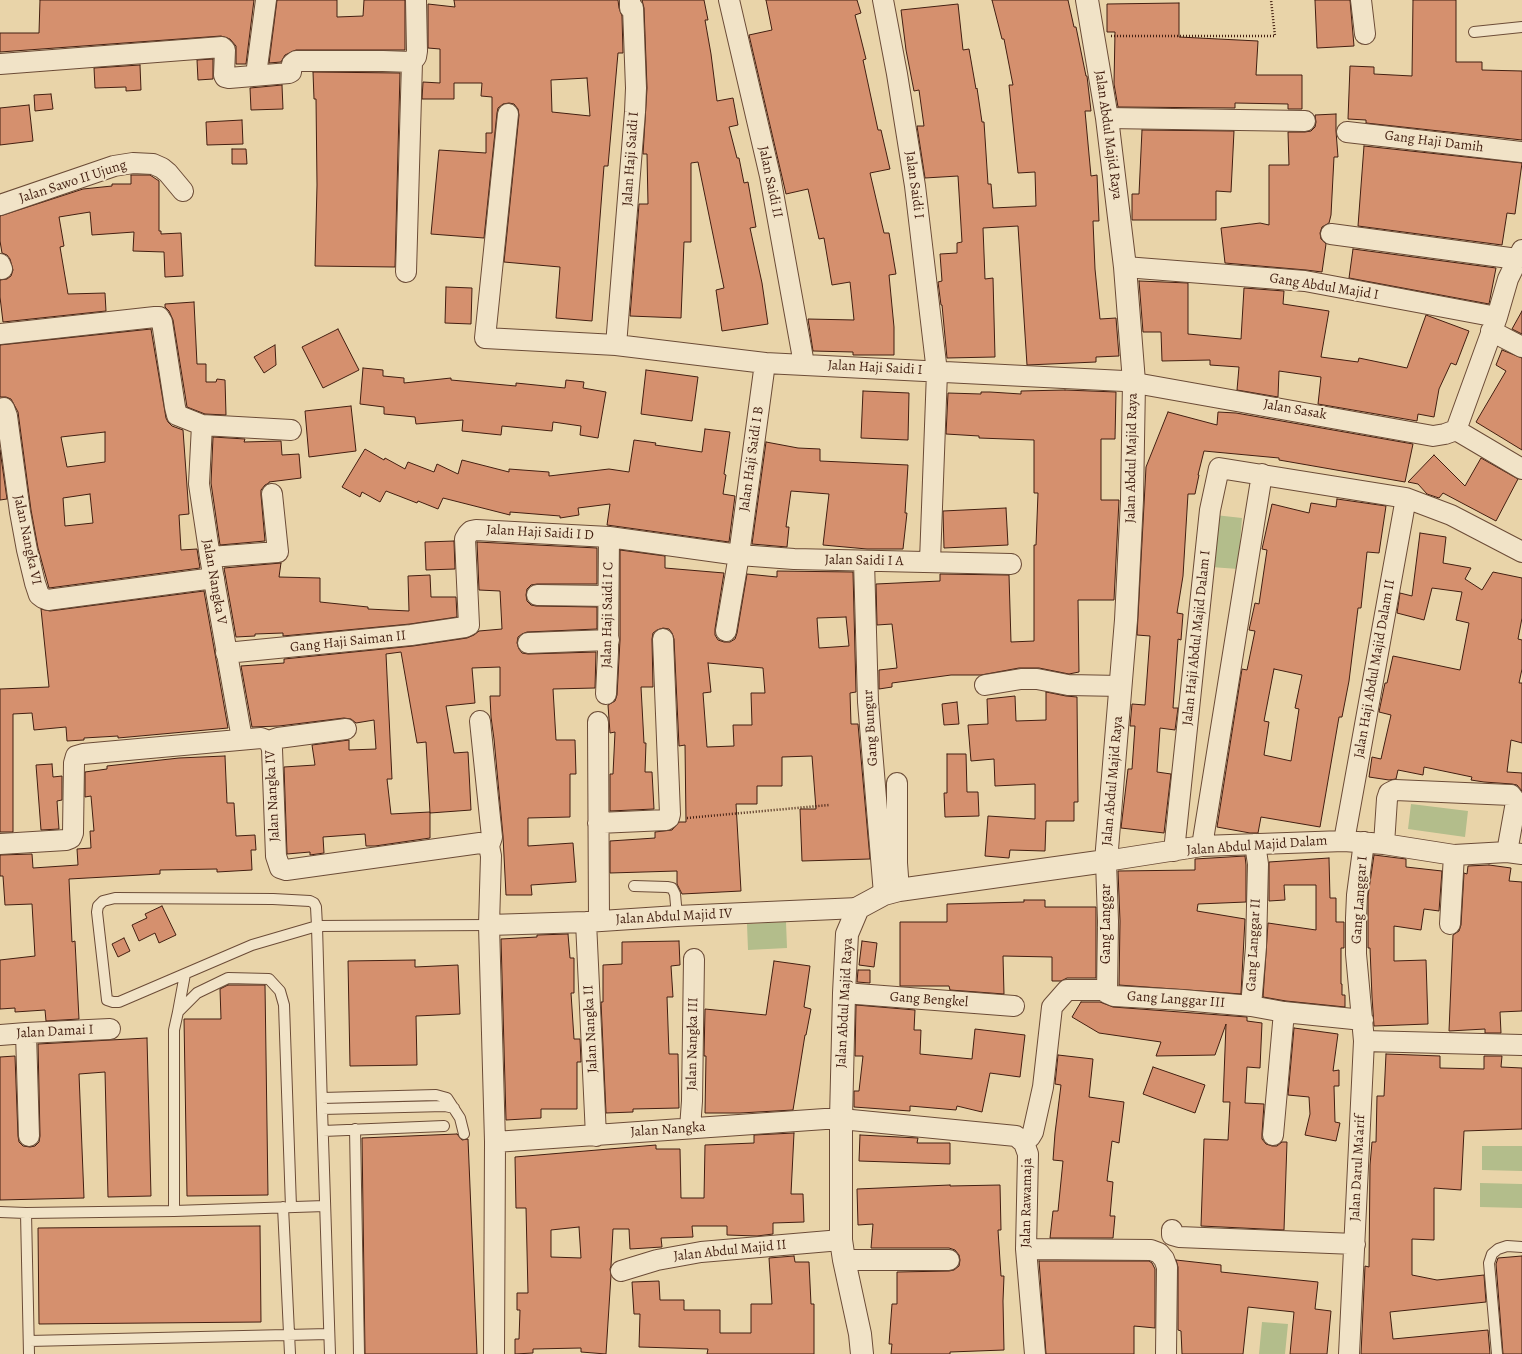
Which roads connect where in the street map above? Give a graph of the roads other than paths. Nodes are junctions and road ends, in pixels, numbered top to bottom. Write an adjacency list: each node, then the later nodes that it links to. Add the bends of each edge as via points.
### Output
1 (266, 0): 13 (street)
2 (416, 0): 11 (street, via 417,51)
3 (630, 0): 28 (street, Jalan Haji Saidi I, via 630,8 633,8 636,88)
4 (729, 0): 31 (street, Jalan Saidi II, via 770,176)
5 (883, 0): 32 (street, Jalan Saidi I, via 915,186)
6 (1086, 0): 15 (street, Jalan Abdul Majid Raya)
7 (1360, 0): 10 (street)
8 (1522, 27): 9 (lane)
9 (1474, 32)
10 (1365, 34)
11 (412, 62): 13 (street, via 296,61 289,73); 24 (street)
12 (0, 64): 13 (street, via 222,47 225,50 225,77)
13 (256, 75)
14 (508, 114): 28 (street, Jalan Haji Saidi I, via 485,338)
15 (1108, 118): 16 (street); 23 (street, Jalan Abdul Majid Raya)
16 (1305, 121)
17 (1347, 132): 18 (street, Gang Haji Damih)
18 (1522, 152)
19 (183, 191): 20 (street, Jalan Sawo II Ujung, via 162,168 153,164 132,163 114,166)
20 (0, 205)
21 (1331, 234): 22 (street)
22 (1519, 254): 25 (street)
23 (1125, 267): 26 (street, Gang Abdul Majid I, via 1305,281); 33 (street, Jalan Abdul Majid Raya)
24 (406, 272)
25 (1515, 282): 26 (street)
26 (1494, 324): 29 (street, Gang Abdul Majid I); 37 (street)
27 (0, 334): 35 (street, via 159,318 162,322 177,415)
28 (616, 345): 30 (street, Jalan Haji Saidi I)
29 (1522, 347)
30 (765, 363): 31 (street, Jalan Haji Saidi I); 44 (street, Jalan Haji Saidi I B)
31 (804, 364): 32 (street, Jalan Haji Saidi I)
32 (937, 372): 33 (street, Jalan Haji Saidi I); 47 (street)
33 (1134, 382): 37 (street, Jalan Sasak, via 1433,436); 59 (street, Jalan Abdul Majid Raya, via 1132,500)
34 (0, 408): 49 (street, Jalan Nangka VI, via 4,408 7,416 20,512 39,595 48,600)
35 (202, 425): 36 (street); 45 (street, Jalan Nangka V, via 199,484)
36 (291, 430)
37 (1456, 430): 38 (street)
38 (1522, 469)
39 (1262, 474): 41 (street, Jalan Haji Abdul Majid Dalam I); 74 (street); 75 (street, Jalan Haji Abdul Majid Dalam I, via 1219,468 1210,510)
40 (272, 494): 45 (street, via 278,552)
41 (1406, 498): 43 (street, Jalan Haji Abdul Majid Dalam I, via 1451,515); 68 (street, Jalan Haji Abdul Majid Dalam II)
42 (609, 537): 44 (street, Jalan Saidi I A); 51 (street, Jalan Haji Saidi I C); 52 (street, Jalan Haji Saidi I D, via 471,531 465,539)
43 (1522, 552)
44 (739, 555): 46 (street, Jalan Saidi I A); 53 (street, Jalan Haji Saidi I B)
45 (210, 557): 49 (street, Jalan Nangka V)
46 (864, 561): 47 (street, Jalan Saidi I A); 80 (street, Gang Bungur, via 868,702)
47 (930, 562): 48 (street, Jalan Saidi I A)
48 (1011, 564)
49 (214, 578): 57 (street, Jalan Nangka V)
50 (537, 595): 51 (street)
51 (608, 596): 55 (street, Jalan Haji Saidi I C)
52 (469, 625): 57 (street, Gang Haji Saiman II, via 412,635)
53 (726, 631)
54 (663, 639): 67 (street, via 670,818)
55 (609, 640): 56 (street); 60 (street, Jalan Haji Saidi I C)
56 (528, 643)
57 (226, 653): 64 (street, Jalan Nangka V)
58 (985, 686): 59 (street, via 1021,679 1038,679 1068,685)
59 (1120, 686): 78 (street, Jalan Abdul Majid Raya)
60 (606, 694)
61 (480, 721): 73 (street, via 492,837)
62 (598, 722): 67 (street, Jalan Nangka II)
63 (346, 729): 65 (street)
64 (242, 739): 65 (street, Jalan Nangka IV, via 262,738); 70 (street, Jalan Nangka IV, via 76,756 71,838)
65 (269, 741): 73 (street, Jalan Nangka IV, via 272,749 276,856 280,868 286,870 480,843)
66 (897, 783): 80 (street, via 897,863)
67 (598, 823): 83 (street, Jalan Nangka II)
68 (1344, 841): 69 (street, Jalan Abdul Majid Dalam); 71 (street, Jalan Abdul Majid Dalam)
69 (1364, 842): 72 (street, Jalan Abdul Majid Dalam); 89 (street, Gang Langgar I, via 1356,918)
70 (0, 844)
71 (1255, 844): 74 (street, Jalan Abdul Majid Dalam); 93 (street, Gang Langgar II, via 1258,864 1256,947)
72 (1384, 844): 76 (street, Jalan Abdul Majid Dalam, via 1387,798 1391,791 1398,789 1511,795 1516,802); 77 (street, Jalan Abdul Majid Dalam)
73 (489, 846): 85 (street)
74 (1202, 846): 75 (street, Jalan Abdul Majid Dalam)
75 (1174, 852): 78 (street, Jalan Abdul Majid Dalam)
76 (1515, 853): 77 (street, Jalan Abdul Majid Dalam)
77 (1454, 855): 84 (street)
78 (1106, 861): 80 (street, Jalan Abdul Majid Raya); 90 (street, Gang Langgar)
79 (634, 886): 82 (lane, via 672,888)
80 (891, 892): 81 (street, Jalan Abdul Majid Raya)
81 (858, 908): 82 (street, Jalan Abdul Majid IV); 91 (street, Jalan Abdul Majid Raya, via 847,934)
82 (677, 916): 83 (street, Jalan Abdul Majid IV)
83 (592, 922): 85 (street, Jalan Abdul Majid IV); 113 (street, Jalan Nangka II)
84 (1450, 924)
85 (489, 925): 86 (lane); 114 (street)
86 (317, 926): 88 (lane, via 252,945); 88 (lane, via 316,907 310,900 115,898 103,901 98,906 108,1000 119,1002); 102 (lane)
87 (694, 959): 107 (street, Jalan Nangka III)
88 (185, 974): 94 (lane)
89 (1359, 982): 96 (street, Jalan Darul Ma'arif)
90 (1106, 989): 93 (street, Gang Langgar III, via 1108,994 1114,996); 115 (street, via 1067,990 1052,1007 1043,1087 1033,1132)
91 (844, 993): 92 (street, Gang Bengkel); 105 (street, Jalan Abdul Majid Raya)
92 (1014, 1006)
93 (1251, 1006): 95 (street, Gang Langgar II)
94 (178, 1012): 117 (lane, via 197,993 228,978 269,979 280,991 284,1005); 118 (lane, via 174,1030)
95 (1284, 1012): 96 (street, Gang Langgar II); 111 (street)
96 (1363, 1020): 100 (street, Jalan Darul Ma'arif)
97 (110, 1029): 98 (street, Jalan Damai I)
98 (26, 1032): 99 (street, Jalan Damai I); 112 (street)
99 (0, 1035)
100 (1364, 1041): 101 (street); 122 (street, Jalan Darul Ma'arif)
101 (1522, 1045)
102 (322, 1098): 103 (lane, via 436,1096 447,1098); 104 (lane)
103 (454, 1108): 104 (lane, via 445,1106); 110 (lane, via 460,1118)
104 (322, 1109): 109 (lane)
105 (841, 1119): 107 (street, Jalan Nangka); 115 (street, Jalan Rawamaja, via 1016,1136); 124 (street, Jalan Abdul Majid Raya)
106 (444, 1126): 108 (lane)
107 (690, 1128): 113 (street, Jalan Nangka)
108 (355, 1130): 109 (lane); 134 (lane)
109 (323, 1131): 116 (lane)
110 (464, 1134)
111 (1273, 1135)
112 (29, 1136)
113 (596, 1136): 114 (street, Jalan Nangka)
114 (495, 1142): 135 (street)
115 (1024, 1143): 125 (street, Jalan Rawamaja, via 1028,1154)
116 (326, 1206): 117 (lane); 129 (lane)
117 (287, 1207): 118 (lane); 128 (lane)
118 (174, 1211): 120 (lane)
119 (0, 1212): 120 (lane)
120 (26, 1213): 130 (lane)
121 (1172, 1230): 122 (street, via 1172,1235 1179,1237)
122 (1355, 1244): 139 (street, Jalan Darul Ma'arif)
123 (1522, 1247): 140 (lane, via 1507,1246 1498,1249 1492,1254 1489,1263)
124 (843, 1250): 126 (street, Jalan Abdul Majid II); 127 (street, Jalan Abdul Majid II, via 701,1252 657,1260); 136 (street, Jalan Abdul Majid Raya)
125 (1026, 1250): 137 (street, Jalan Rawamaja); 138 (street, via 1151,1250 1159,1254 1167,1267)
126 (949, 1260)
127 (621, 1271)
128 (290, 1334): 129 (lane); 130 (lane); 132 (lane)
129 (329, 1334): 133 (lane)
130 (29, 1341): 131 (lane)
131 (29, 1354)
132 (290, 1354)
133 (330, 1354)
134 (359, 1354)
135 (494, 1354)
136 (862, 1354)
137 (1035, 1354)
138 (1166, 1354)
139 (1349, 1354)
140 (1497, 1354)

